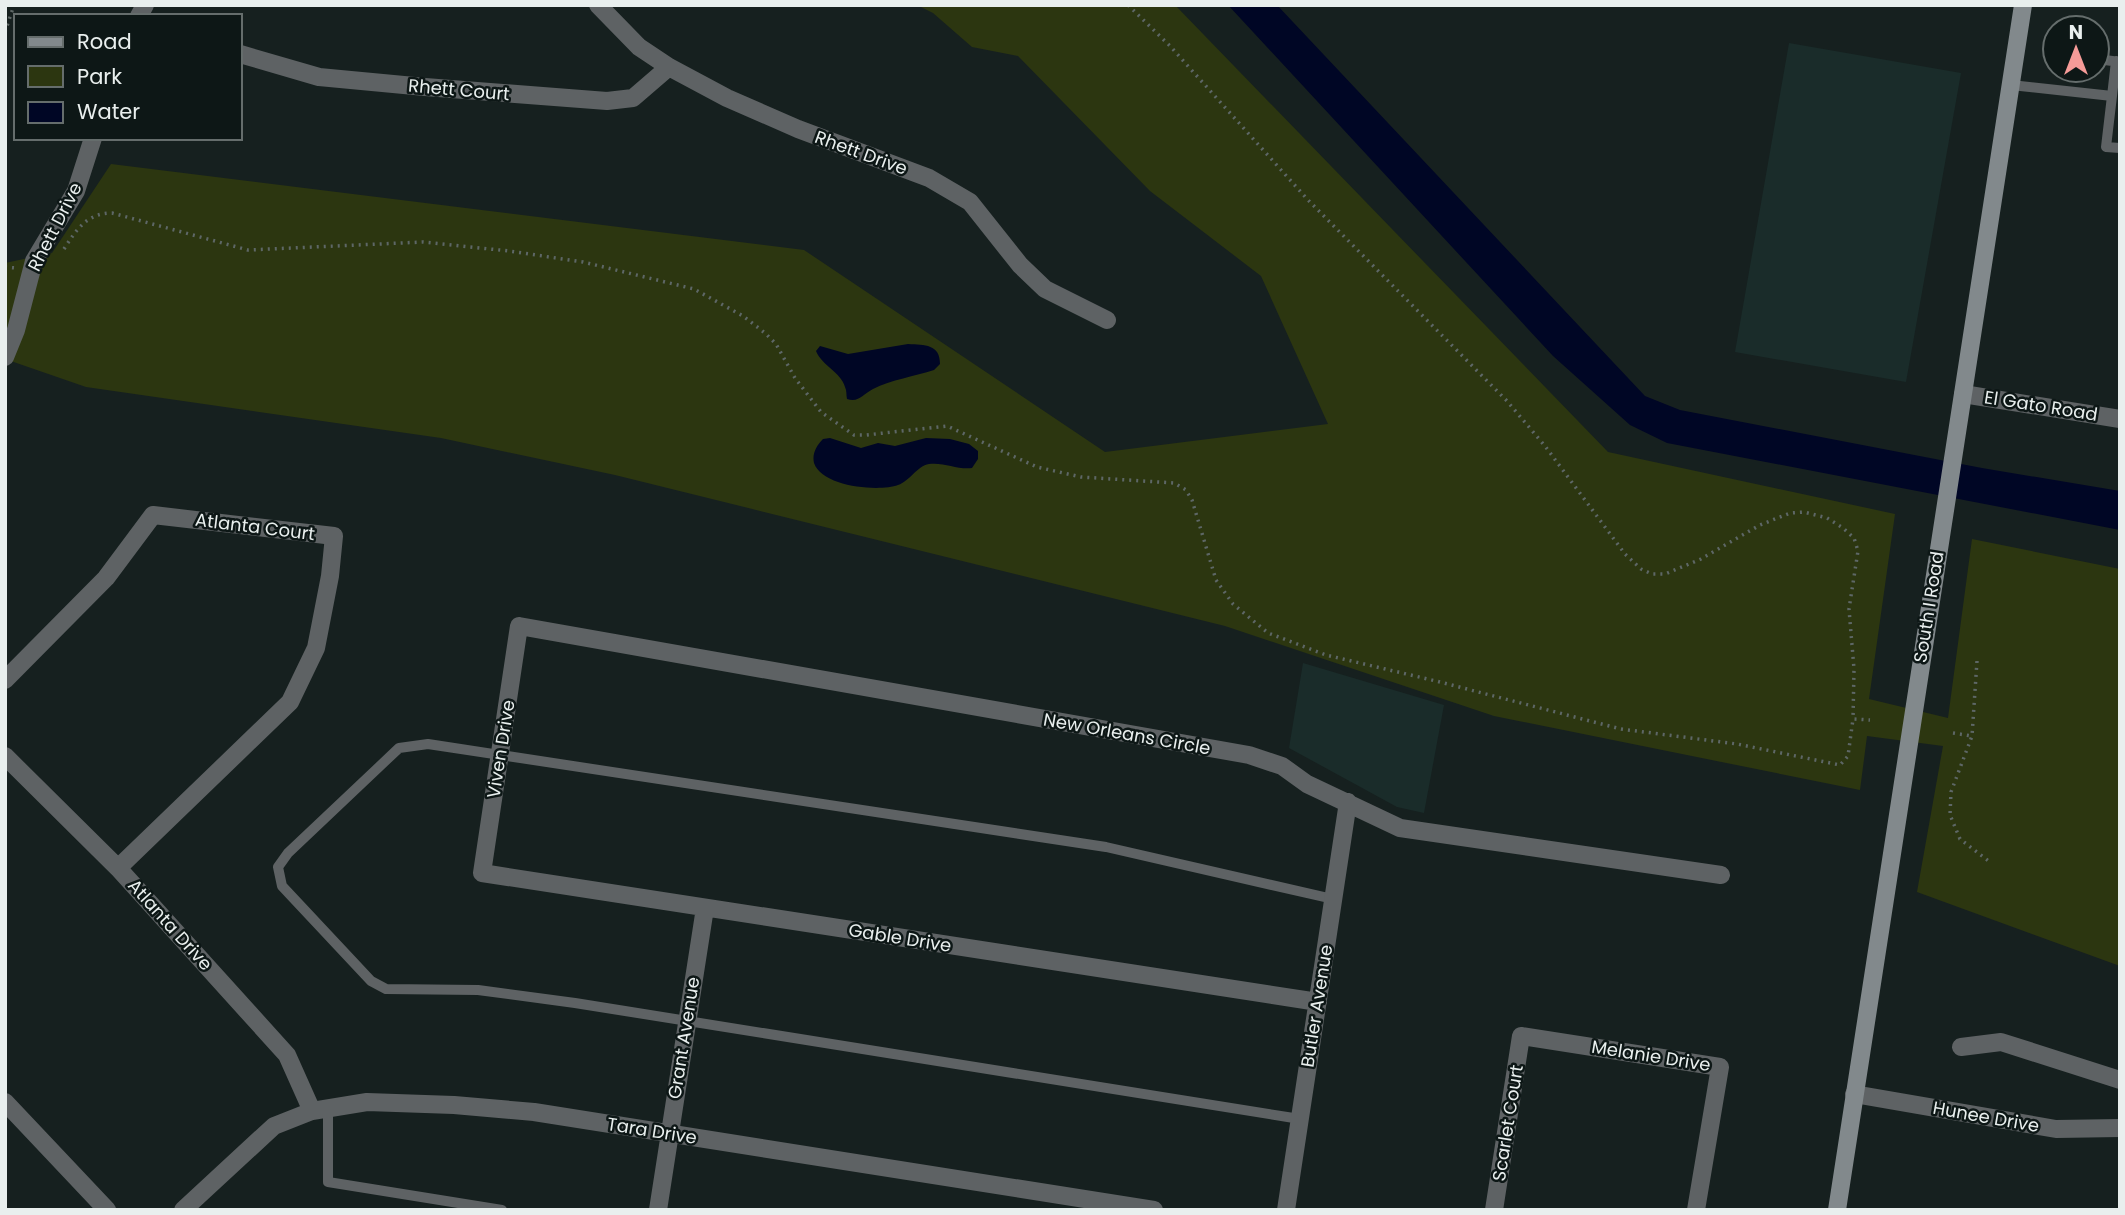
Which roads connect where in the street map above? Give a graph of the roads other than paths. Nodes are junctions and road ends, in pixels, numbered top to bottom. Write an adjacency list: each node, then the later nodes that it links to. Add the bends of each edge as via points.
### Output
1 (598, 5): 5 (street, Rhett Drive, via 639,47)
2 (2024, 5): 6 (main road, South I Road)
3 (242, 55): 5 (street, Rhett Court, via 319,77 607,101 633,98)
4 (2118, 62): 7 (lane)
5 (669, 67): 10 (street, Rhett Drive, via 798,129 929,178 970,202 1045,289)
6 (2011, 85): 7 (lane); 12 (main road, South I Road)
7 (2112, 96): 9 (lane, via 2106,147)
8 (92, 140): 11 (street, Rhett Drive, via 76,191 34,261)
9 (2120, 148)
10 (1107, 320)
11 (5, 357)
12 (1963, 394): 13 (street, El Gato Road); 29 (main road, South I Road)
13 (2120, 419)
14 (519, 626): 16 (street, Viven Drive); 18 (street, New Orleans Circle, via 1249,755 1282,766)
15 (5, 680): 19 (street, Atlanta Court, via 106,578 153,515 334,536 316,648 290,702)
16 (500, 755): 20 (street, Viven Drive); 22 (lane, via 1106,847); 25 (lane, via 428,744 399,748 288,853 278,867 282,886 371,981 386,989 478,990)
17 (5, 756): 19 (street, Atlanta Drive)
18 (1348, 802): 21 (street, New Orleans Circle, via 1401,828); 22 (street, Butler Avenue)
19 (118, 868): 31 (street, Atlanta Drive, via 288,1055)
20 (482, 873): 23 (street, Gable Drive)
21 (1721, 875)
22 (1333, 899): 24 (street, Butler Avenue)
23 (705, 908): 24 (street, Gable Drive); 25 (street, Grant Avenue)
24 (1318, 1002): 32 (street, Butler Avenue)
25 (686, 1023): 32 (lane); 34 (street, Grant Avenue)
26 (1521, 1036): 41 (street, Scarlet Court); 42 (street, Melanie Drive, via 1720,1067)
27 (1961, 1047): 28 (street, via 2001,1042)
28 (2120, 1080)
29 (1854, 1094): 33 (street, Hunee Drive, via 2056,1129); 43 (main road, South I Road)
30 (5, 1102): 35 (street)
31 (320, 1109): 34 (street, Tara Drive, via 367,1101 454,1105 534,1112); 36 (street, Tara Drive, via 274,1126); 37 (lane, via 328,1182)
32 (1300, 1119): 40 (street, Butler Avenue)
33 (2120, 1128)
34 (670, 1134): 38 (street, Grant Avenue); 39 (street, Tara Drive)
35 (107, 1210)
36 (183, 1210)
37 (502, 1210)
38 (658, 1210)
39 (1154, 1210)
40 (1286, 1210)
41 (1494, 1210)
42 (1696, 1210)
43 (1837, 1210)

